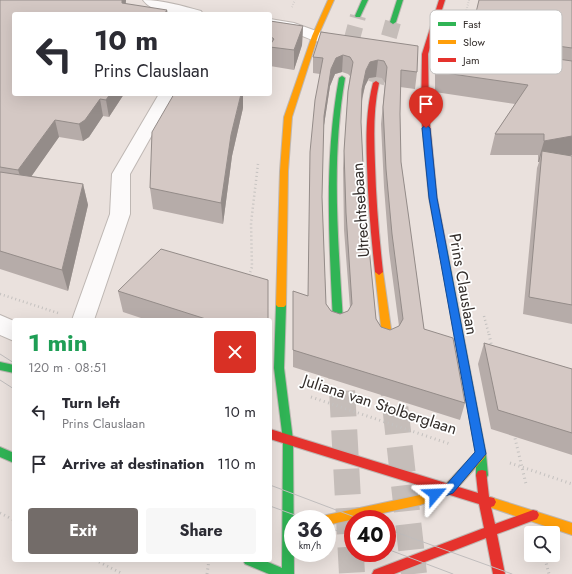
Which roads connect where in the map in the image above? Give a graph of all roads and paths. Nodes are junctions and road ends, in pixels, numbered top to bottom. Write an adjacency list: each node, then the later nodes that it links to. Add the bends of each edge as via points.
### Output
1 (150, 0): 11 (street, via 163,7)
2 (296, 0): 8 (path)
3 (331, 0): 16 (street)
4 (365, 0): 12 (street)
5 (400, 0): 13 (street)
6 (442, 0): 9 (street, Prins Clauslaan)
7 (469, 0): 10 (path)
8 (290, 10)
9 (437, 10)
10 (467, 10)
11 (187, 12)
12 (358, 16)
13 (393, 22)
14 (272, 23): 16 (street, via 289,26)
15 (430, 25): 18 (street, Prins Clauslaan)
16 (315, 36): 17 (street); 34 (street, via 288,117 284,171 279,368)
17 (354, 42)
18 (417, 53): 19 (street); 39 (street, Prins Clauslaan, via 433,198)
19 (430, 55)
20 (342, 78): 27 (street, Utrechtsebaan, via 333,141 332,196)
21 (376, 83): 30 (street, Utrechtsebaan, via 370,142 372,202)
22 (166, 96): 26 (street, via 121,174 120,214)
23 (0, 294): 24 (path)
24 (59, 313)
25 (484, 316): 31 (path, Prins Clauslaan)
26 (84, 318)
27 (338, 321)
28 (0, 324): 29 (street)
29 (12, 331)
30 (387, 336)
31 (494, 354)
32 (0, 366): 33 (street)
33 (12, 369)
34 (281, 387): 37 (street); 39 (path, Juliana van Stolberglaan)
35 (513, 430): 41 (path)
36 (272, 435): 37 (street)
37 (288, 440): 43 (street); 45 (street)
38 (0, 452): 40 (street)
39 (481, 454): 41 (path, Juliana van Stolberglaan); 43 (street); 44 (street, Prins Clauslaan)
40 (12, 457)
41 (522, 468): 42 (path, Juliana van Stolberglaan); 47 (path)
42 (572, 484)
43 (449, 489): 44 (street); 48 (street, via 420,500)
44 (484, 500): 47 (street); 53 (street, Prins Clauslaan)
45 (290, 510)
46 (0, 513): 49 (path)
47 (532, 515): 51 (street); 53 (street)
48 (336, 518)
49 (12, 519)
50 (284, 529): 52 (street)
51 (572, 529)
52 (276, 531)
53 (490, 532): 63 (street); 64 (street, Prins Clauslaan)
54 (99, 562): 59 (path)
55 (209, 562): 60 (path)
56 (254, 562): 61 (street)
57 (289, 562): 62 (street)
58 (546, 562): 65 (path)
59 (123, 574)
60 (207, 574)
61 (283, 574)
62 (288, 574)
63 (378, 574)
64 (499, 574)
65 (549, 574)

